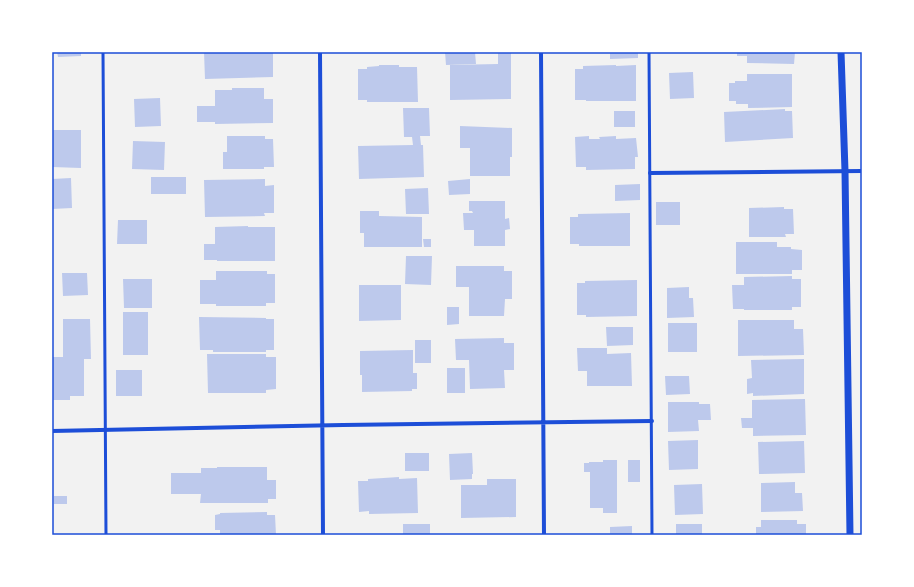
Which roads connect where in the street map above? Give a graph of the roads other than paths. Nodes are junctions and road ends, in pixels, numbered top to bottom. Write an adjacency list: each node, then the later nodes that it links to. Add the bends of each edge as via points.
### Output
1 (103, 52): 12 (lane)
2 (320, 52): 11 (street)
3 (541, 52): 10 (street)
4 (649, 52): 8 (lane)
5 (842, 52): 6 (street)
6 (845, 171): 7 (street); 8 (street); 18 (street)
7 (862, 171)
8 (650, 173): 9 (lane)
9 (652, 421): 10 (street); 17 (lane)
10 (543, 422): 11 (street); 16 (street)
11 (322, 426): 12 (street); 15 (street)
12 (106, 430): 13 (street); 14 (lane)
13 (52, 431)
14 (106, 535)
15 (323, 535)
16 (544, 535)
17 (652, 535)
18 (850, 535)

